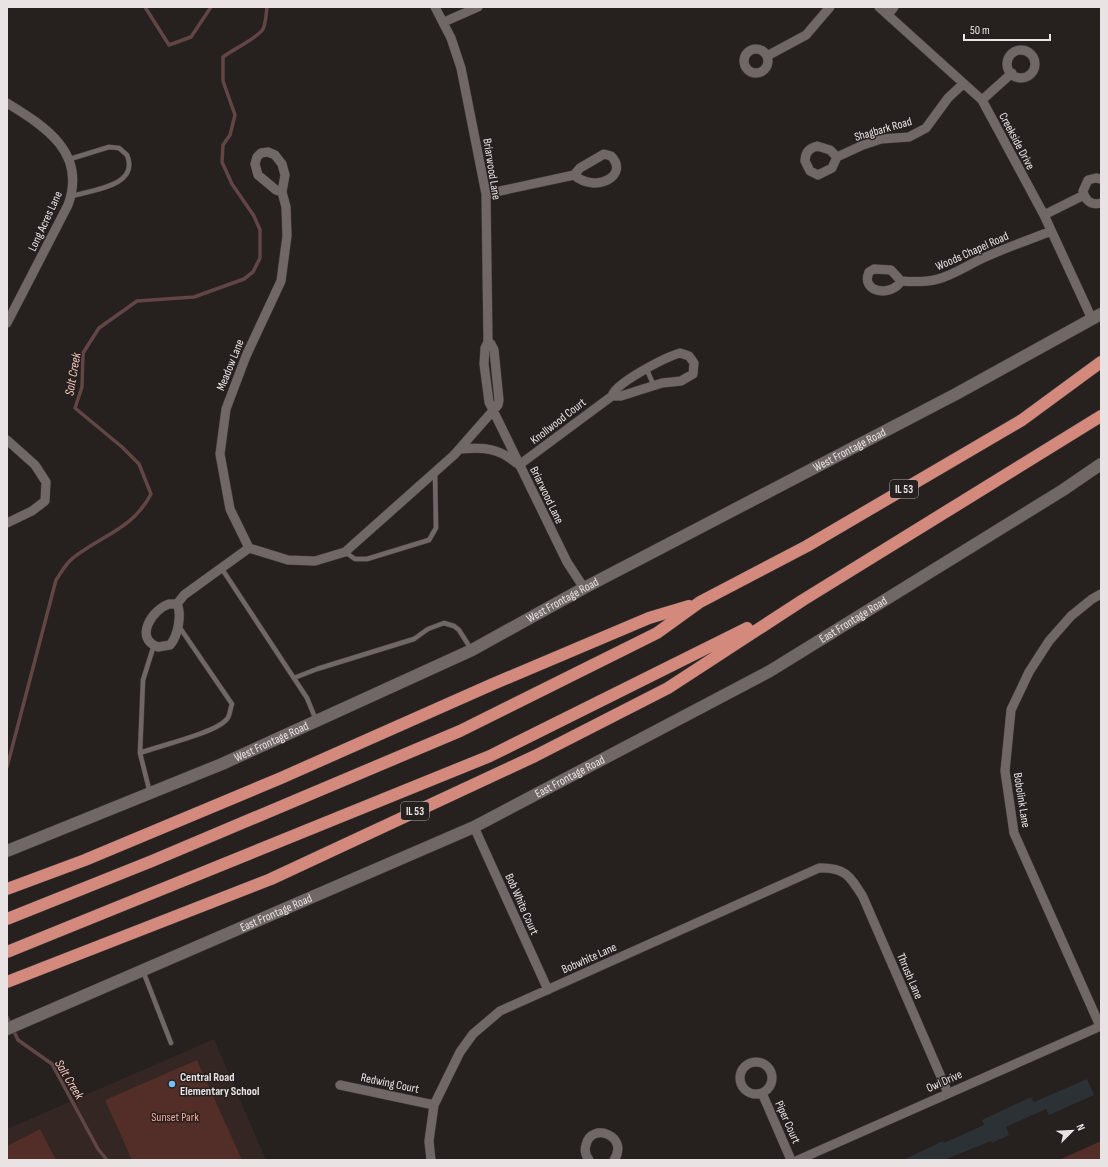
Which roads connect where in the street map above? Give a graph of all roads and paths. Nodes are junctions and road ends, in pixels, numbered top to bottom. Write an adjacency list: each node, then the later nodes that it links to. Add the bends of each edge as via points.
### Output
1 (435, 7): 7 (street, Briarwood Lane)
2 (478, 7): 7 (street)
3 (830, 7): 8 (street, via 806,35)
4 (879, 7): 6 (street, Creekside Drive)
5 (894, 7): 6 (street)
6 (888, 15): 10 (street, Creekside Drive)
7 (444, 22): 18 (street, Briarwood Lane, via 461,68)
8 (767, 56)
9 (1012, 74): 11 (street)
10 (963, 84): 11 (street, Creekside Drive); 13 (street, Shagbark Road, via 948,98 926,128 909,137 881,139)
11 (982, 100): 22 (street, Creekside Drive)
12 (7, 103): 14 (street, Long Acres Lane, via 54,137)
13 (837, 157)
14 (70, 159): 20 (street, Long Acres Lane); 20 (lane, via 115,147 127,155 130,165 125,177 117,183)
15 (574, 175): 18 (street)
16 (1101, 179): 19 (street, via 1088,180 1084,187)
17 (282, 192): 42 (street, Meadow Lane, via 286,207 287,236 281,281 246,356 226,410 220,454 230,509)
18 (486, 194): 27 (street, Briarwood Lane)
19 (1084, 195): 21 (street, via 1093,204); 22 (street)
20 (72, 196): 26 (street, Long Acres Lane)
21 (1101, 203)
22 (1044, 215): 23 (street, Creekside Drive)
23 (1051, 231): 24 (street, Woods Chapel Road, via 976,261 942,279); 25 (street, Creekside Drive)
24 (901, 281)
25 (1097, 316): 45 (street, West Frontage Road, via 956,394)
26 (7, 323)
27 (488, 342): 29 (street, Briarwood Lane, via 485,348); 30 (street, Briarwood Lane, via 494,350)
28 (1101, 362): 48 (highway, IL 53, via 1022,420 807,546)
29 (484, 370): 30 (lane); 34 (street, Briarwood Lane, via 488,399)
30 (496, 370): 34 (street, Briarwood Lane, via 499,400)
31 (647, 370): 32 (lane); 32 (street, Knollwood Court, via 680,353 689,356 694,363 693,374 685,380); 33 (street, Knollwood Court, via 624,382 614,390)
32 (654, 386): 33 (street, Knollwood Court, via 621,396)
33 (612, 396): 39 (street, Knollwood Court)
34 (494, 410): 37 (street); 39 (street, Briarwood Lane)
35 (1101, 416): 47 (highway, IL 53)
36 (7, 440): 41 (street, via 35,465 46,482 45,501 32,511)
37 (461, 449): 39 (street, via 497,450); 40 (street)
38 (1101, 464): 57 (street, East Frontage Road, via 770,671)
39 (519, 465): 45 (street, Briarwood Lane, via 567,562)
40 (435, 472): 43 (street); 43 (lane, via 436,528 429,540 368,559 355,559)
41 (7, 523)
42 (250, 548): 43 (street, via 288,560 315,561); 44 (street)
43 (345, 552)
44 (222, 569): 49 (street, via 184,595); 53 (lane)
45 (584, 588): 52 (street, West Frontage Road)
46 (1101, 594): 66 (street, Bobolink Lane, via 1071,616 1049,641 1029,672 1011,710 1005,771 1014,833)
47 (803, 600): 62 (highway, IL 53, via 490,756); 64 (highway, IL 53, via 668,688 535,756 271,878)
48 (700, 602): 60 (highway, IL 53, via 649,618 274,781 86,860); 61 (highway, IL 53, via 657,633 460,731 152,861)
49 (177, 604): 50 (street, via 180,611); 51 (street, via 165,605 150,618 146,634)
50 (178, 624): 51 (street, via 170,645 160,648); 55 (lane, via 232,704 228,719 177,742)
51 (154, 645): 55 (lane, via 143,680)
52 (472, 650): 53 (lane, via 459,630 444,624 428,629 414,639); 54 (street, West Frontage Road)
53 (294, 678): 54 (lane, via 314,710)
54 (316, 721): 56 (street, West Frontage Road)
55 (140, 752): 56 (lane)
56 (151, 794): 58 (street, West Frontage Road)
57 (474, 827): 63 (street, East Frontage Road); 65 (street, Bob White Court)
58 (7, 851)
59 (846, 872): 65 (street, Bobwhite Lane, via 832,867 819,868); 71 (street, Thrush Lane, via 863,897)
60 (7, 889)
61 (7, 919)
62 (7, 952)
63 (143, 970): 67 (street, East Frontage Road); 68 (lane)
64 (7, 982)
65 (548, 990): 72 (street, Bobwhite Lane, via 500,1011 473,1034 460,1052)
66 (1100, 1026): 71 (street, Owl Drive)
67 (7, 1029)
68 (172, 1044)
69 (340, 1085): 72 (street, Redwing Court)
70 (762, 1093): 76 (street, Piper Court)
71 (948, 1093): 77 (street, Owl Drive)
72 (434, 1105): 73 (street, Bobwhite Lane, via 429,1141)
73 (431, 1160)
74 (589, 1160): 75 (street, via 585,1152 587,1141 600,1133 610,1135 617,1144)
75 (614, 1160)
76 (792, 1160)
77 (798, 1160)

